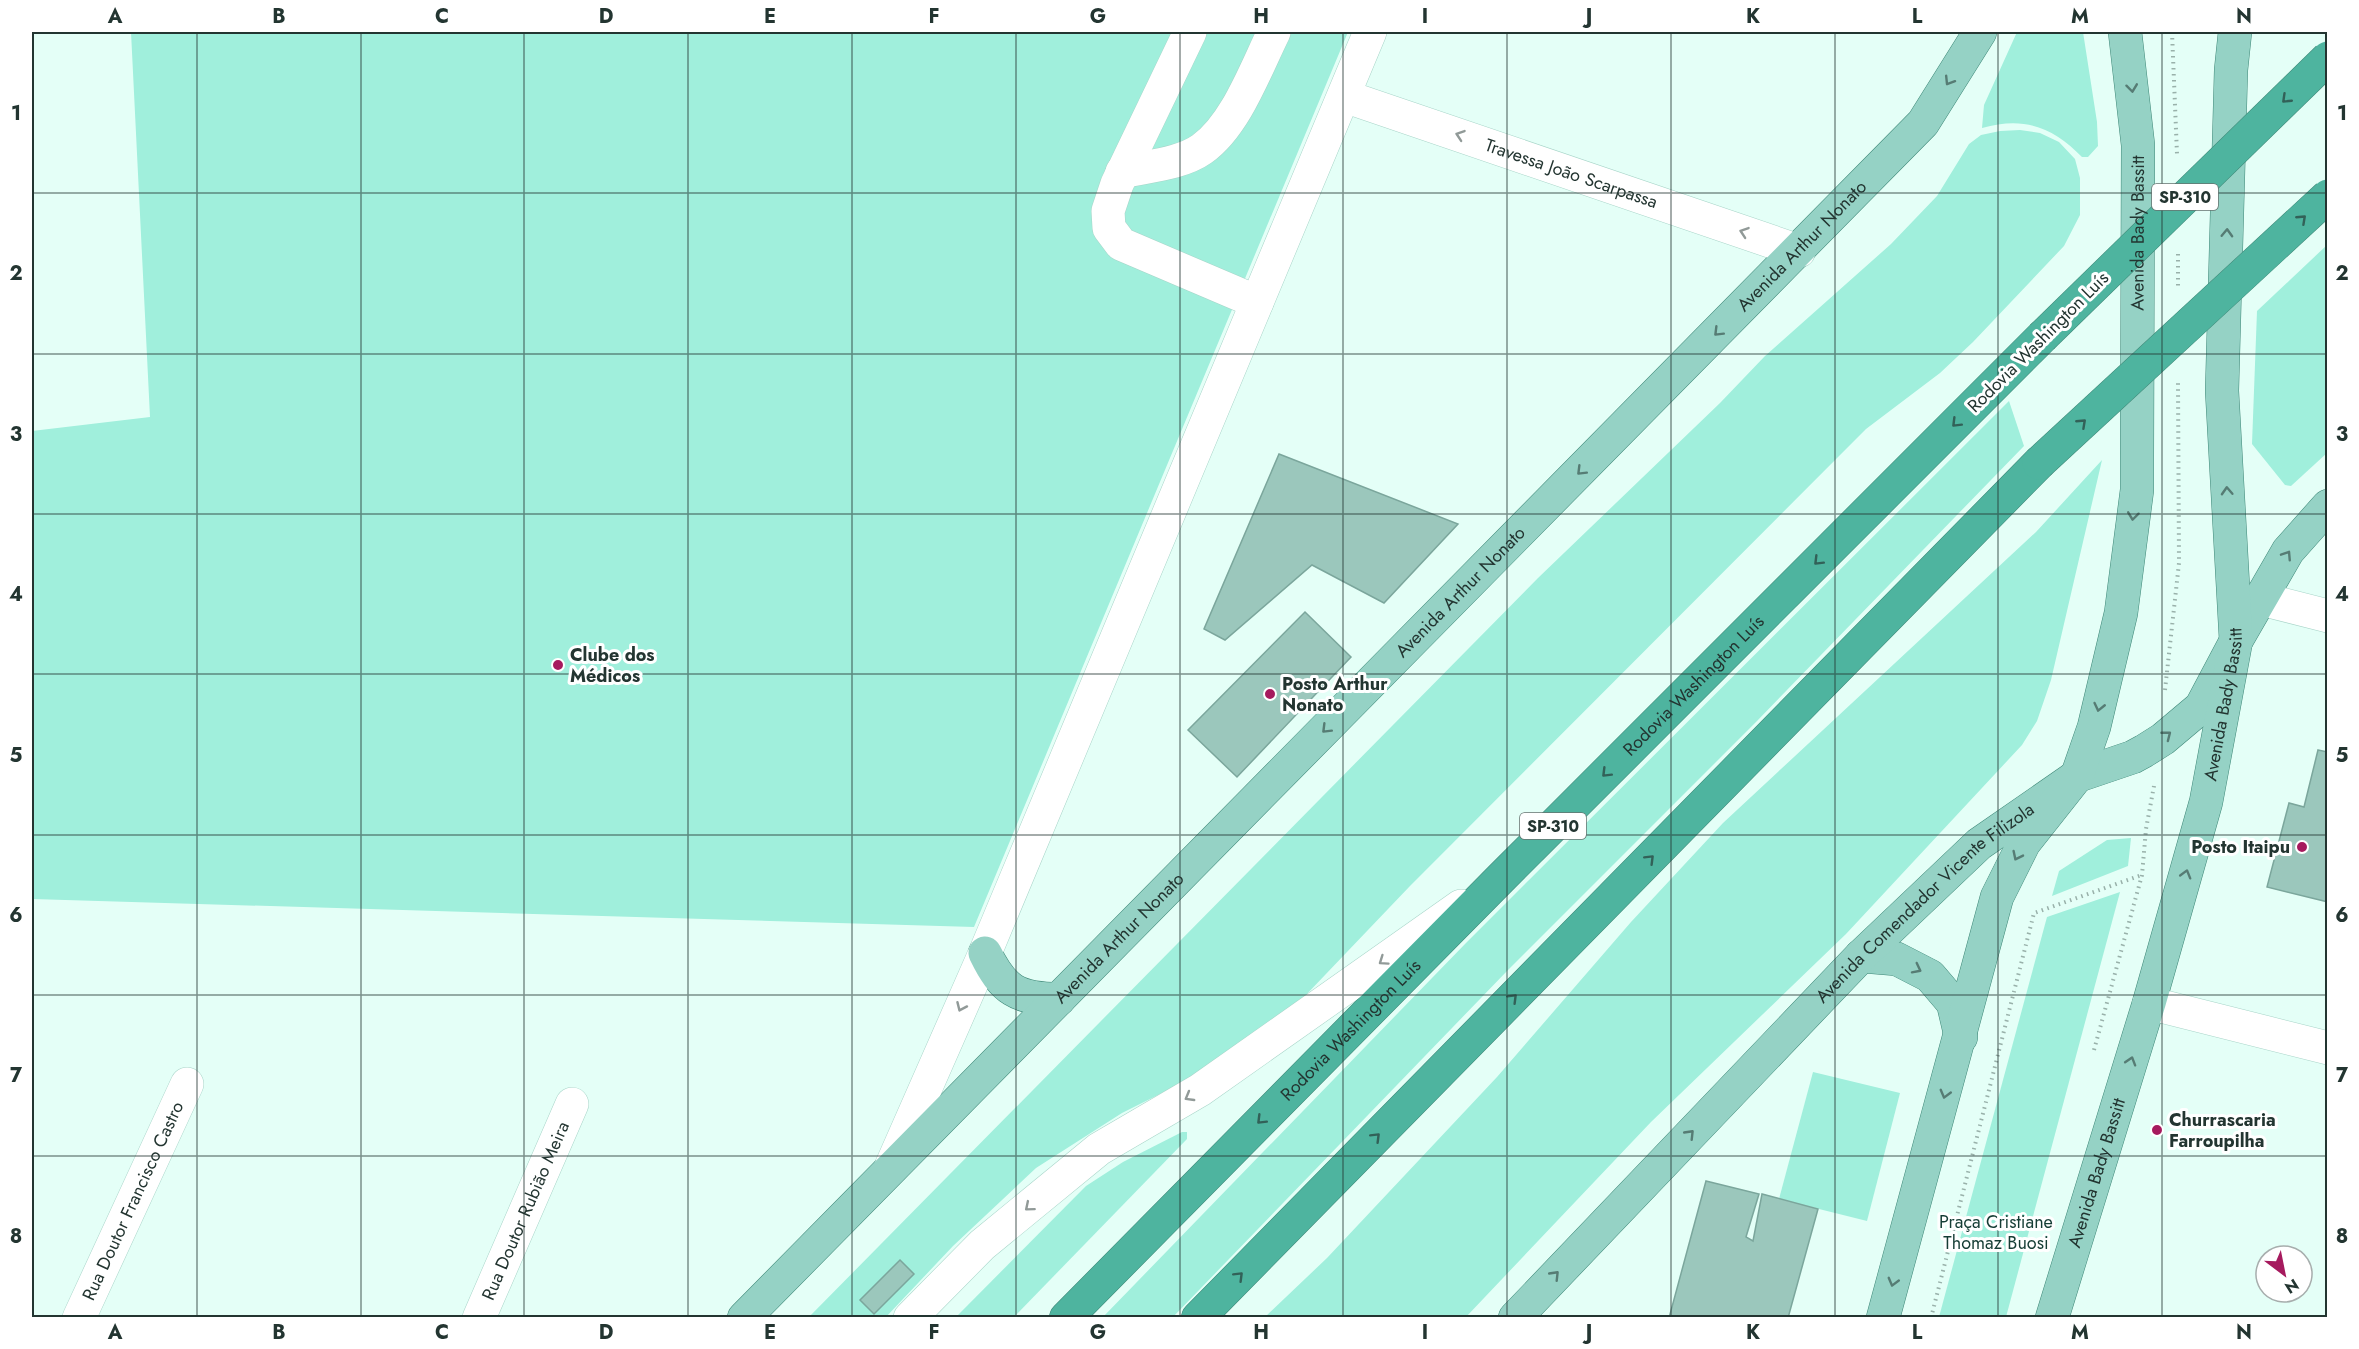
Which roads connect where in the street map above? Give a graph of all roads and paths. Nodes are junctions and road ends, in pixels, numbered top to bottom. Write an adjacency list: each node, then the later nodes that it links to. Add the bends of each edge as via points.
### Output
1 (1190, 32): 9 (street)
2 (1274, 32): 9 (street, via 1238,105 1202,149 1183,158)
3 (1370, 32): 8 (street)
4 (1980, 32): 11 (main road, Avenida Arthur Nonato, one-way to 11, via 1923,123)
5 (2125, 32): 17 (main road, Avenida Bady Bassitt, one-way to 17, via 2138,145 2137,490 2121,613 2094,727)
6 (2235, 32): 16 (main road, Avenida Bady Bassitt, one-way to 6, via 2222,391)
7 (2328, 58): 19 (highway, Rodovia Washington Luís / SP-310, one-way to 19, bridge, via 2042,337)
8 (1344, 96): 11 (street, Travessa João Scarpassa, one-way to 8); 12 (street)
9 (1122, 172): 12 (street, via 1108,210 1109,228 1121,244)
10 (2328, 196): 34 (highway, one-way to 10, bridge, via 2039,463)
11 (1799, 250): 22 (main road, Avenida Arthur Nonato, one-way to 22)
12 (1257, 302): 20 (street)
13 (2328, 506): 14 (main road, Avenida Comendador Vicente Filizola, one-way to 13, via 2288,551)
14 (2261, 599): 15 (street); 16 (main road, Avenida Comendador Vicente Filizola)
15 (2328, 616)
16 (2236, 641): 17 (main road, Avenida Comendador Vicente Filizola, one-way to 16, via 2133,757 2163,739 2201,707); 23 (main road, Avenida Bady Bassitt, one-way to 16, via 2206,802)
17 (2076, 776): 21 (main road, Avenida Comendador Vicente Filizola, via 1979,844); 24 (main road, Avenida Bady Bassitt, one-way to 24, via 2024,843 1997,897)
18 (2142, 875): 37 (path, via 2034,913)
19 (1500, 879): 32 (street, one-way to 32, via 1200,1090 1099,1149 982,1245); 33 (highway, Rodovia Washington Luís / SP-310, one-way to 33)
20 (985, 953): 22 (main road, via 995,975 1013,991 1035,999); 28 (street, one-way to 28)
21 (1861, 956): 24 (main road, one-way to 24, via 1897,959 1930,976 1953,1003); 35 (main road, Avenida Comendador Vicente Filizola, one-way to 21)
22 (1059, 999): 28 (main road, Avenida Arthur Nonato)
23 (2149, 1003): 25 (street); 38 (main road, Avenida Bady Bassitt, one-way to 23)
24 (1961, 1037): 36 (main road, Avenida Bady Bassitt, one-way to 36)
25 (2328, 1048)
26 (187, 1084): 29 (street, Rua Doutor Francisco Castro)
27 (572, 1104): 30 (street, Rua Doutor Rubião Meira)
28 (889, 1171): 31 (main road, Avenida Arthur Nonato)
29 (79, 1317)
30 (479, 1317)
31 (744, 1317)
32 (910, 1317)
33 (1066, 1317)
34 (1198, 1317)
35 (1515, 1317)
36 (1883, 1317)
37 (1931, 1317)
38 (2052, 1317)

